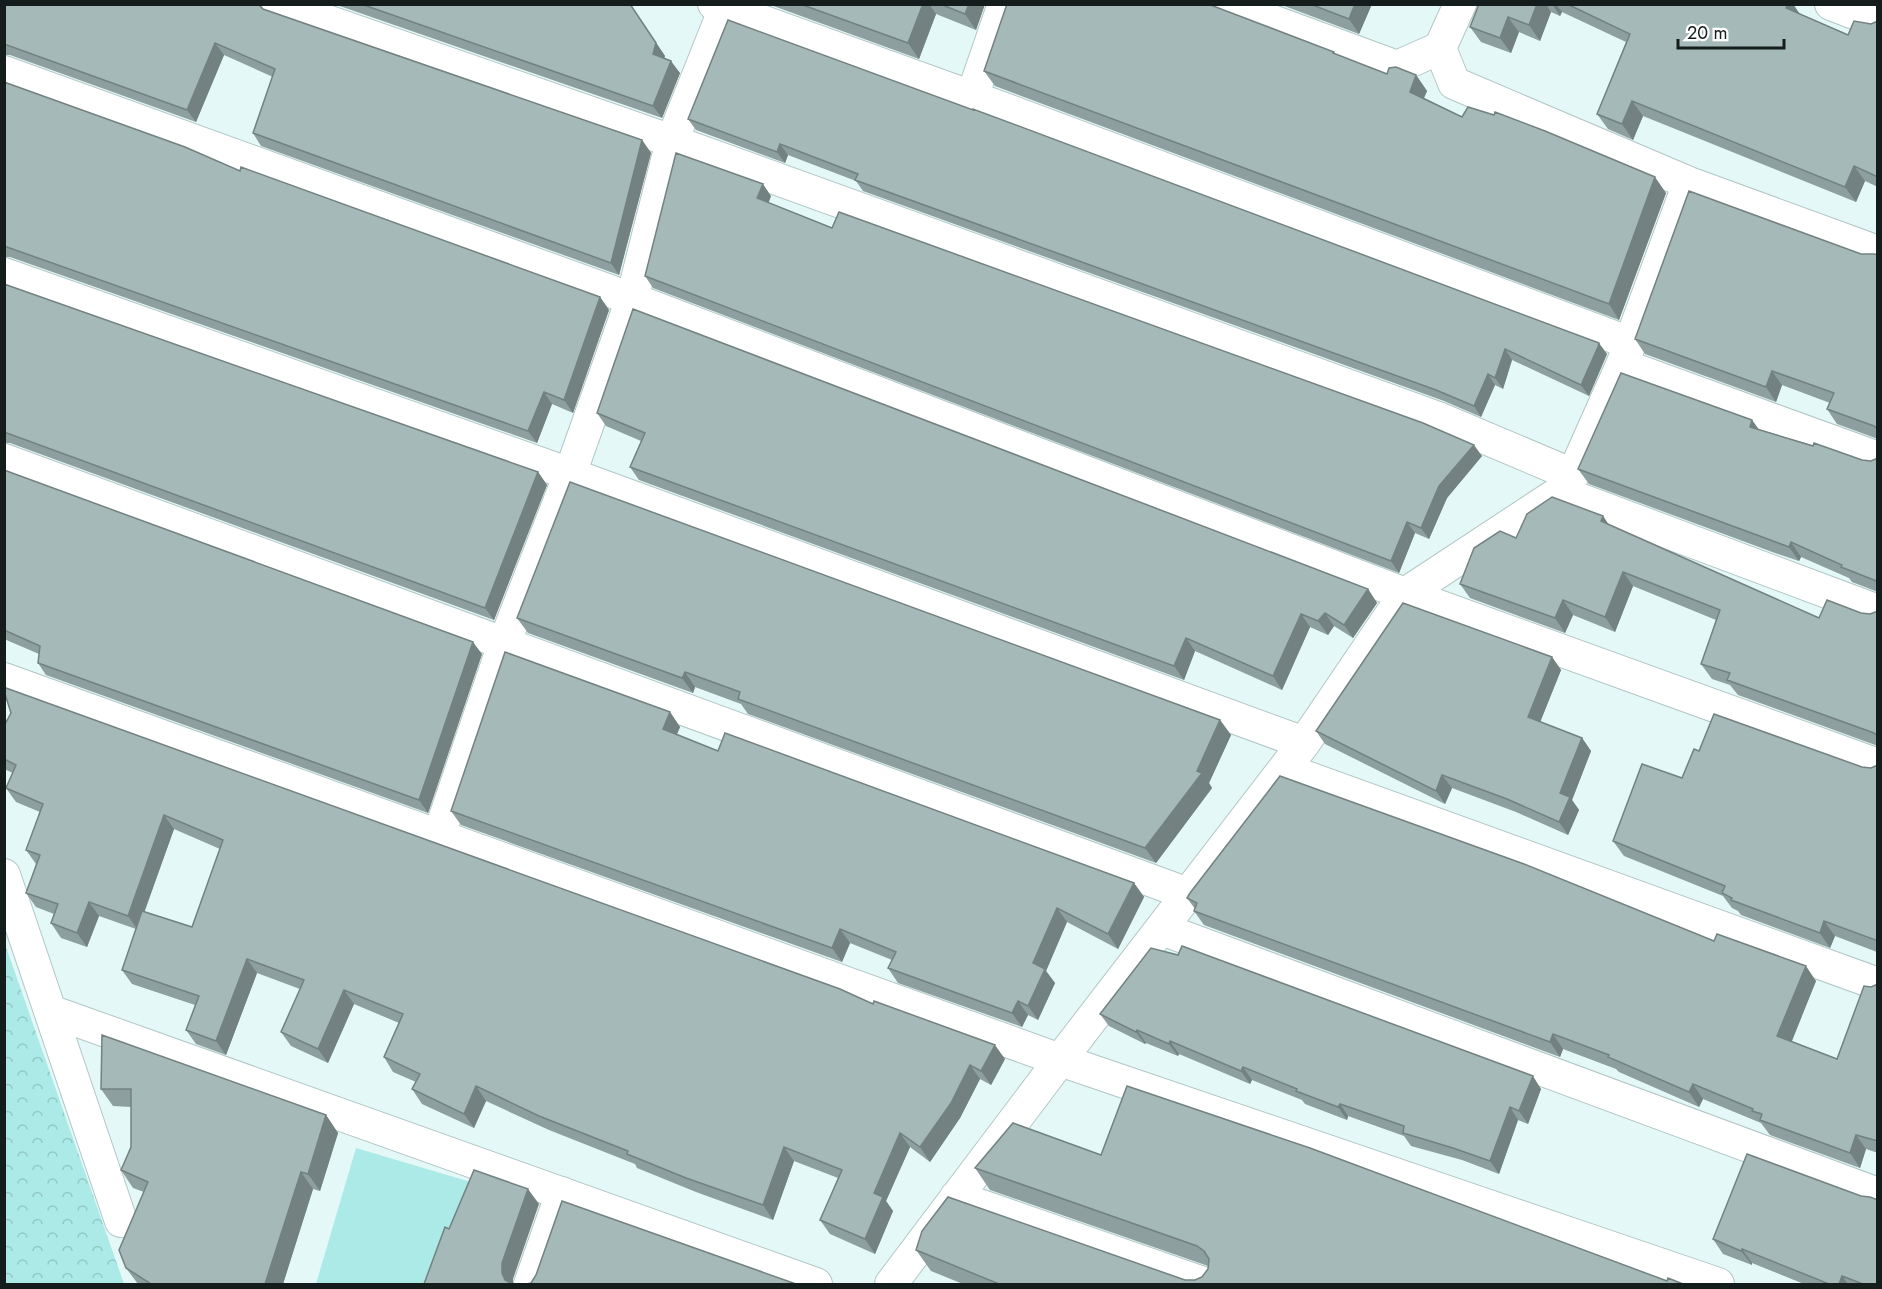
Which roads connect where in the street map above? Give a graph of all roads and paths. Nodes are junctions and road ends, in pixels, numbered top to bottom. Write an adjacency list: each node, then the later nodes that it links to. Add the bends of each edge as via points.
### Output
1 (278, 4): 11 (street)
2 (1004, 4): 10 (street)
3 (1226, 4): 7 (street)
4 (1460, 4): 6 (street)
5 (720, 6): 10 (street); 11 (street)
6 (1440, 48): 7 (street); 9 (street)
7 (1397, 67): 9 (street)
8 (4, 72): 15 (street)
9 (1454, 83): 12 (street)
10 (972, 97): 16 (street)
11 (672, 141): 15 (street); 20 (street, via 1438,418)
12 (1689, 183): 13 (street); 16 (street)
13 (1878, 252)
14 (4, 274): 19 (street)
15 (632, 299): 19 (street); 21 (street)
16 (1626, 354): 17 (street); 20 (street)
17 (1878, 458)
18 (4, 460): 23 (street)
19 (570, 474): 23 (street); 25 (street)
20 (1567, 484): 21 (street); 22 (street)
21 (1405, 594): 25 (street); 26 (street)
22 (1878, 611)
23 (504, 644): 28 (street); 30 (street)
24 (4, 679): 28 (street)
25 (1304, 743): 27 (street)
26 (1878, 765)
27 (1284, 770): 30 (street); 32 (street)
28 (439, 835): 34 (street)
29 (4, 875): 33 (street)
30 (1188, 894): 31 (street)
31 (1162, 929): 34 (street); 36 (street)
32 (1878, 984)
33 (50, 1011): 35 (street); 38 (street)
34 (1060, 1060): 37 (street); 43 (street)
35 (562, 1193): 39 (street); 40 (street)
36 (1878, 1194)
37 (956, 1197): 41 (street); 42 (street)
38 (121, 1221)
39 (530, 1284)
40 (816, 1284)
41 (891, 1284)
42 (1206, 1284)
43 (1718, 1284)

